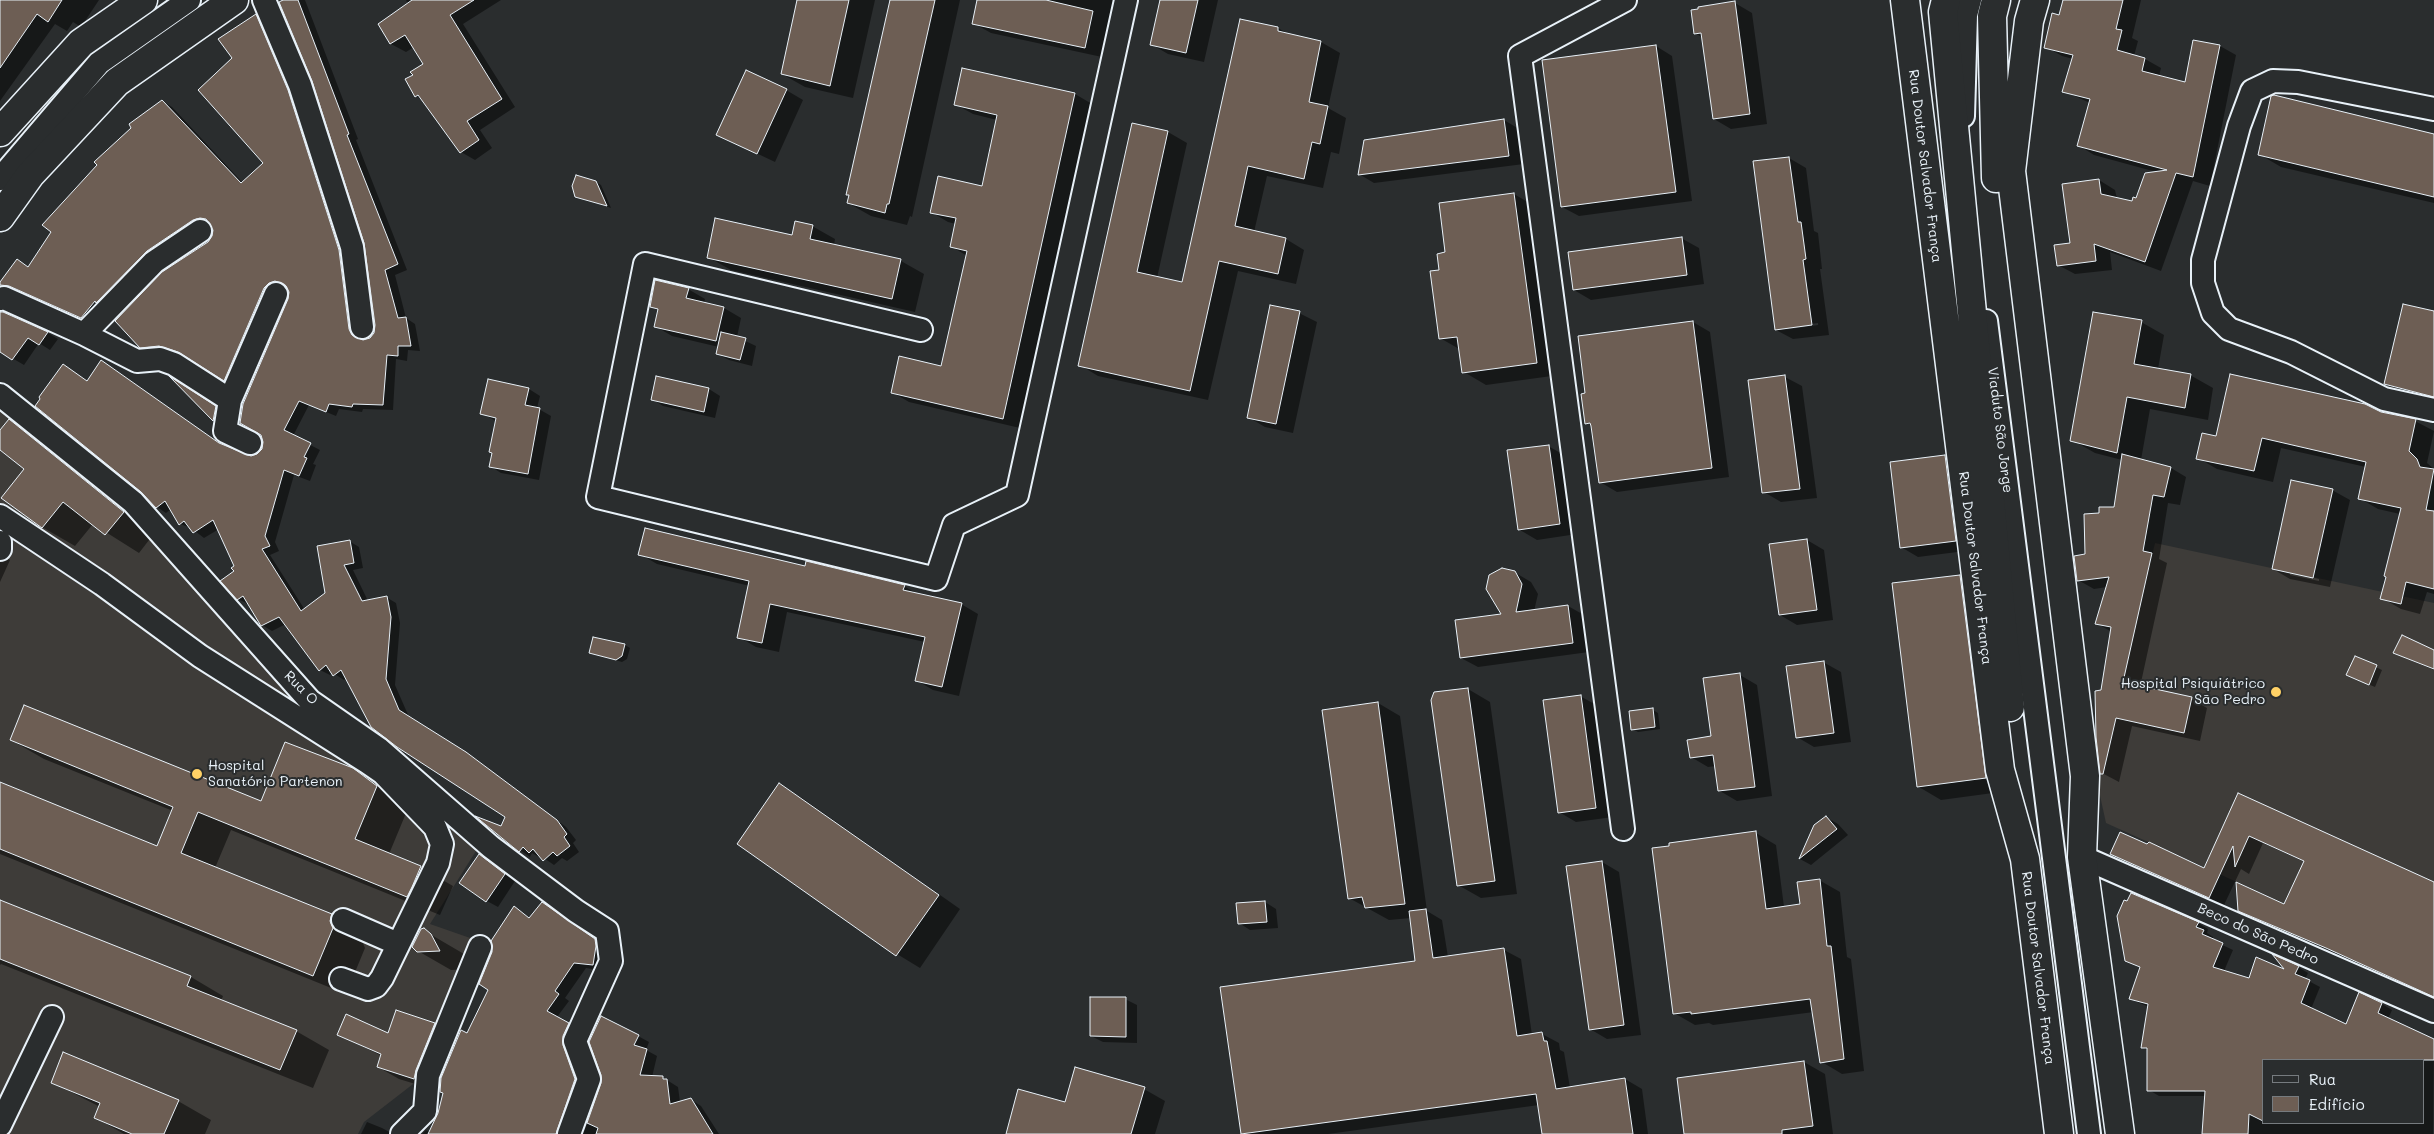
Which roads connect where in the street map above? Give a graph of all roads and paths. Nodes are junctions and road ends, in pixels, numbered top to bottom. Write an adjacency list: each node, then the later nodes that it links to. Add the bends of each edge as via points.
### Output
1 (143, 0): 14 (main road, via 81,43)
2 (189, 0): 16 (street, via 99,63)
3 (234, 0): 15 (main road, via 117,82)
4 (264, 0): 22 (street, via 300,85 352,247)
5 (1126, 0): 23 (street, via 1017,495 954,525 936,578 598,497 645,264)
6 (1625, 0): 32 (street, via 1520,56)
7 (1946, 0): 34 (main road, Viaduto São Jorge, via 1943,12)
8 (1970, 0): 45 (street, Viaduto São Jorge, via 1966,15 1962,138)
9 (1996, 0): 33 (main road, Viaduto São Jorge, via 1992,16 1996,173)
10 (2009, 0): 12 (main road)
11 (1910, 3): 34 (main road, Rua Doutor Salvador França, via 2000,770)
12 (2032, 11): 33 (main road, via 2011,171 2084,776)
13 (2434, 109): 27 (street, via 2298,82 2273,81 2252,91 2239,126 2203,260 2203,283 2212,313 2229,329 2291,352 2384,398)
14 (0, 132)
15 (30, 175): 17 (street); 18 (main road)
16 (0, 179)
17 (0, 196)
18 (0, 217)
19 (200, 231): 24 (street, via 154,262)
20 (276, 294): 26 (street)
21 (0, 299): 24 (street)
22 (362, 327)
23 (921, 330)
24 (84, 334): 26 (street, via 136,361 160,359 174,364)
25 (0, 395): 43 (street, Rua O, via 133,502 310,701 379,749 491,847 576,911 607,930 611,961 575,1041 589,1078)
26 (230, 400): 28 (street, via 225,431)
27 (2434, 410)
28 (250, 443)
29 (0, 516): 36 (street, via 102,584 200,656 367,762 435,827 442,844 441,855)
30 (0, 542): 31 (street)
31 (0, 549)
32 (1623, 829)
33 (2082, 857): 39 (street, Beco do São Pedro); 46 (main road)
34 (2025, 859): 44 (main road, Rua Doutor Salvador França)
35 (343, 920): 36 (street)
36 (398, 944): 38 (street, via 382,978 372,988 363,988)
37 (480, 947): 42 (street, via 428,1075 425,1111)
38 (341, 979)
39 (2434, 1010)
40 (52, 1018): 41 (street)
41 (2, 1117)
42 (402, 1134)
43 (569, 1134)
44 (2059, 1134)
45 (2089, 1134)
46 (2120, 1134)

